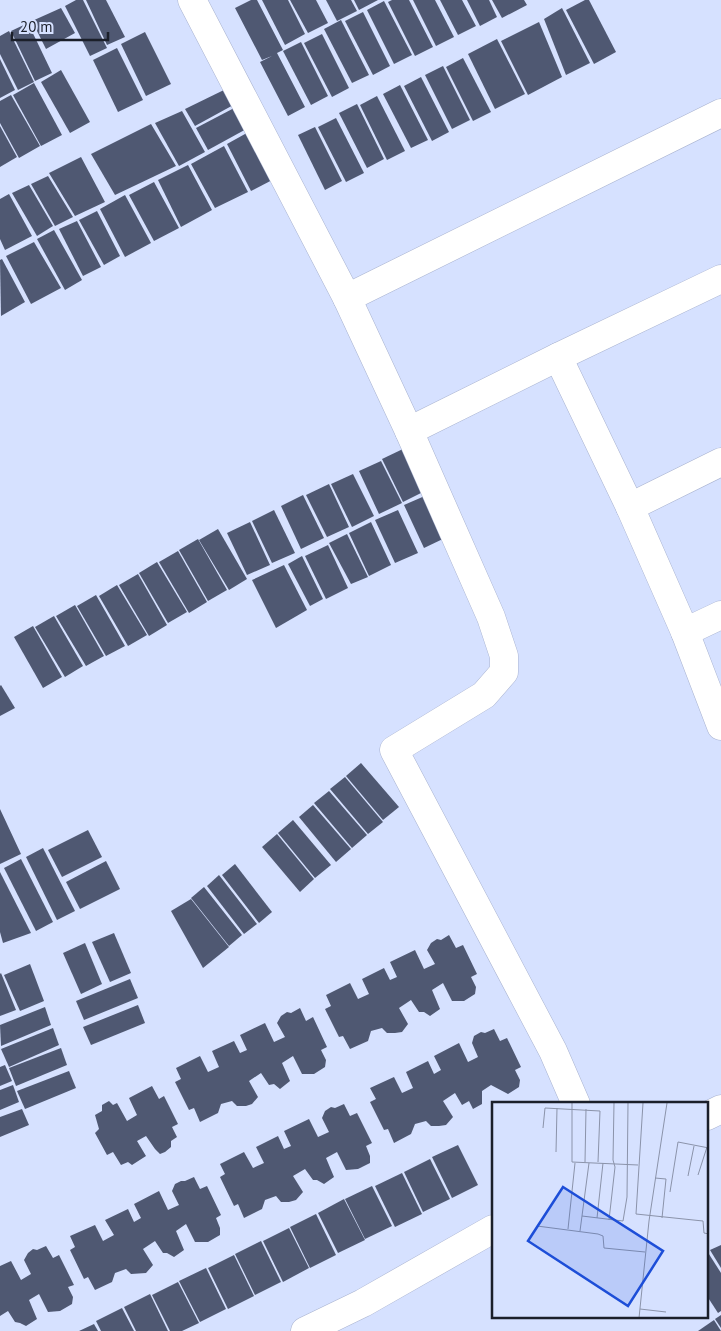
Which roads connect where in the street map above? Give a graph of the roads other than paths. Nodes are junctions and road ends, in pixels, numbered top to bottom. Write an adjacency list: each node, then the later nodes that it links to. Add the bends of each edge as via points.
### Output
1 (192, 0): 4 (street)
2 (721, 113): 4 (street)
3 (721, 279): 5 (street)
4 (347, 298): 6 (street)
5 (558, 357): 6 (street); 8 (street)
6 (409, 431): 12 (street, via 491,616 504,656 504,672 484,695 394,750 553,1052)
7 (721, 462): 8 (street)
8 (630, 507): 10 (street)
9 (721, 615): 10 (street)
10 (685, 632): 11 (street)
11 (721, 726)
12 (575, 1102)
13 (721, 1109): 14 (street)
14 (708, 1116)
15 (492, 1230): 16 (street, via 364,1303)
16 (305, 1331)

